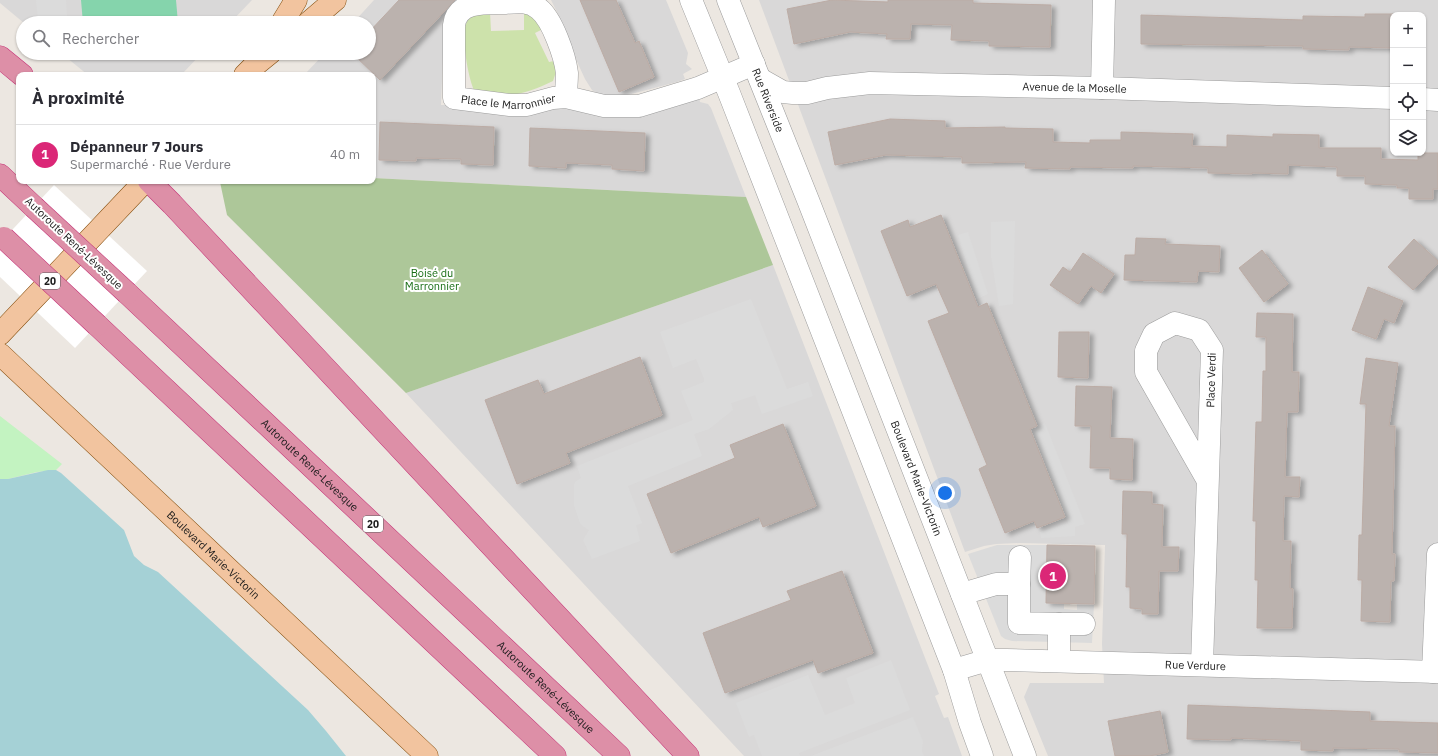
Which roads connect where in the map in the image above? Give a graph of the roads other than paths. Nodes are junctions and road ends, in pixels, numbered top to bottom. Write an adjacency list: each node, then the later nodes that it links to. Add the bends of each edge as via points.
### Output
1 (296, 0): 6 (main road)
2 (335, 0): 7 (main road)
3 (691, 0): 11 (street)
4 (728, 0): 10 (street, Rue Riverside)
5 (1104, 0): 12 (street)
6 (286, 16)
7 (316, 16)
8 (0, 57): 9 (highway)
9 (18, 72)
10 (757, 72): 11 (street, Place le Marronnier); 12 (street, Avenue de la Moselle, via 787,93 807,93 870,83); 20 (street, Rue Riverside)
11 (722, 77): 13 (street, Place le Marronnier, via 698,88 639,106 604,106); 34 (street)
12 (1102, 88): 14 (street, Avenue de la Moselle)
13 (566, 97): 13 (street, Place le Marronnier, via 567,74 563,52 550,22 540,9 526,2 481,3 460,12 454,25 454,98 527,105)
14 (1390, 98)
15 (1426, 99): 16 (street)
16 (1438, 100)
17 (0, 175): 38 (highway, Autoroute René-Lévesque / 20, bridge)
18 (142, 184): 22 (main road)
19 (152, 184): 39 (highway)
20 (808, 200): 28 (street, Boulevard Marie-Victorin)
21 (2, 236): 37 (highway, 20, bridge)
22 (0, 334)
23 (0, 354): 36 (main road, Boulevard Marie-Victorin)
24 (1207, 478): 24 (street, Place Verdi, via 1212,350 1200,330 1175,323 1154,334 1146,351 1146,372); 33 (street, Place Verdi)
25 (1438, 554): 35 (street)
26 (1020, 557): 27 (street)
27 (1019, 584): 28 (street, via 996,584); 29 (street, via 1019,623)
28 (962, 594): 31 (street, Boulevard Marie-Victorin)
29 (1059, 624): 30 (street); 32 (street)
30 (1084, 624)
31 (988, 660): 32 (street, Rue Verdure); 34 (street, Rue Verdure); 41 (street, Boulevard Marie-Victorin)
32 (1059, 661): 33 (street, Rue Verdure)
33 (1202, 665): 35 (street, Rue Verdure)
34 (954, 670): 40 (street)
35 (1435, 672)
36 (427, 756)
37 (555, 756)
38 (619, 756)
39 (688, 756)
40 (982, 756)
41 (1025, 756)

